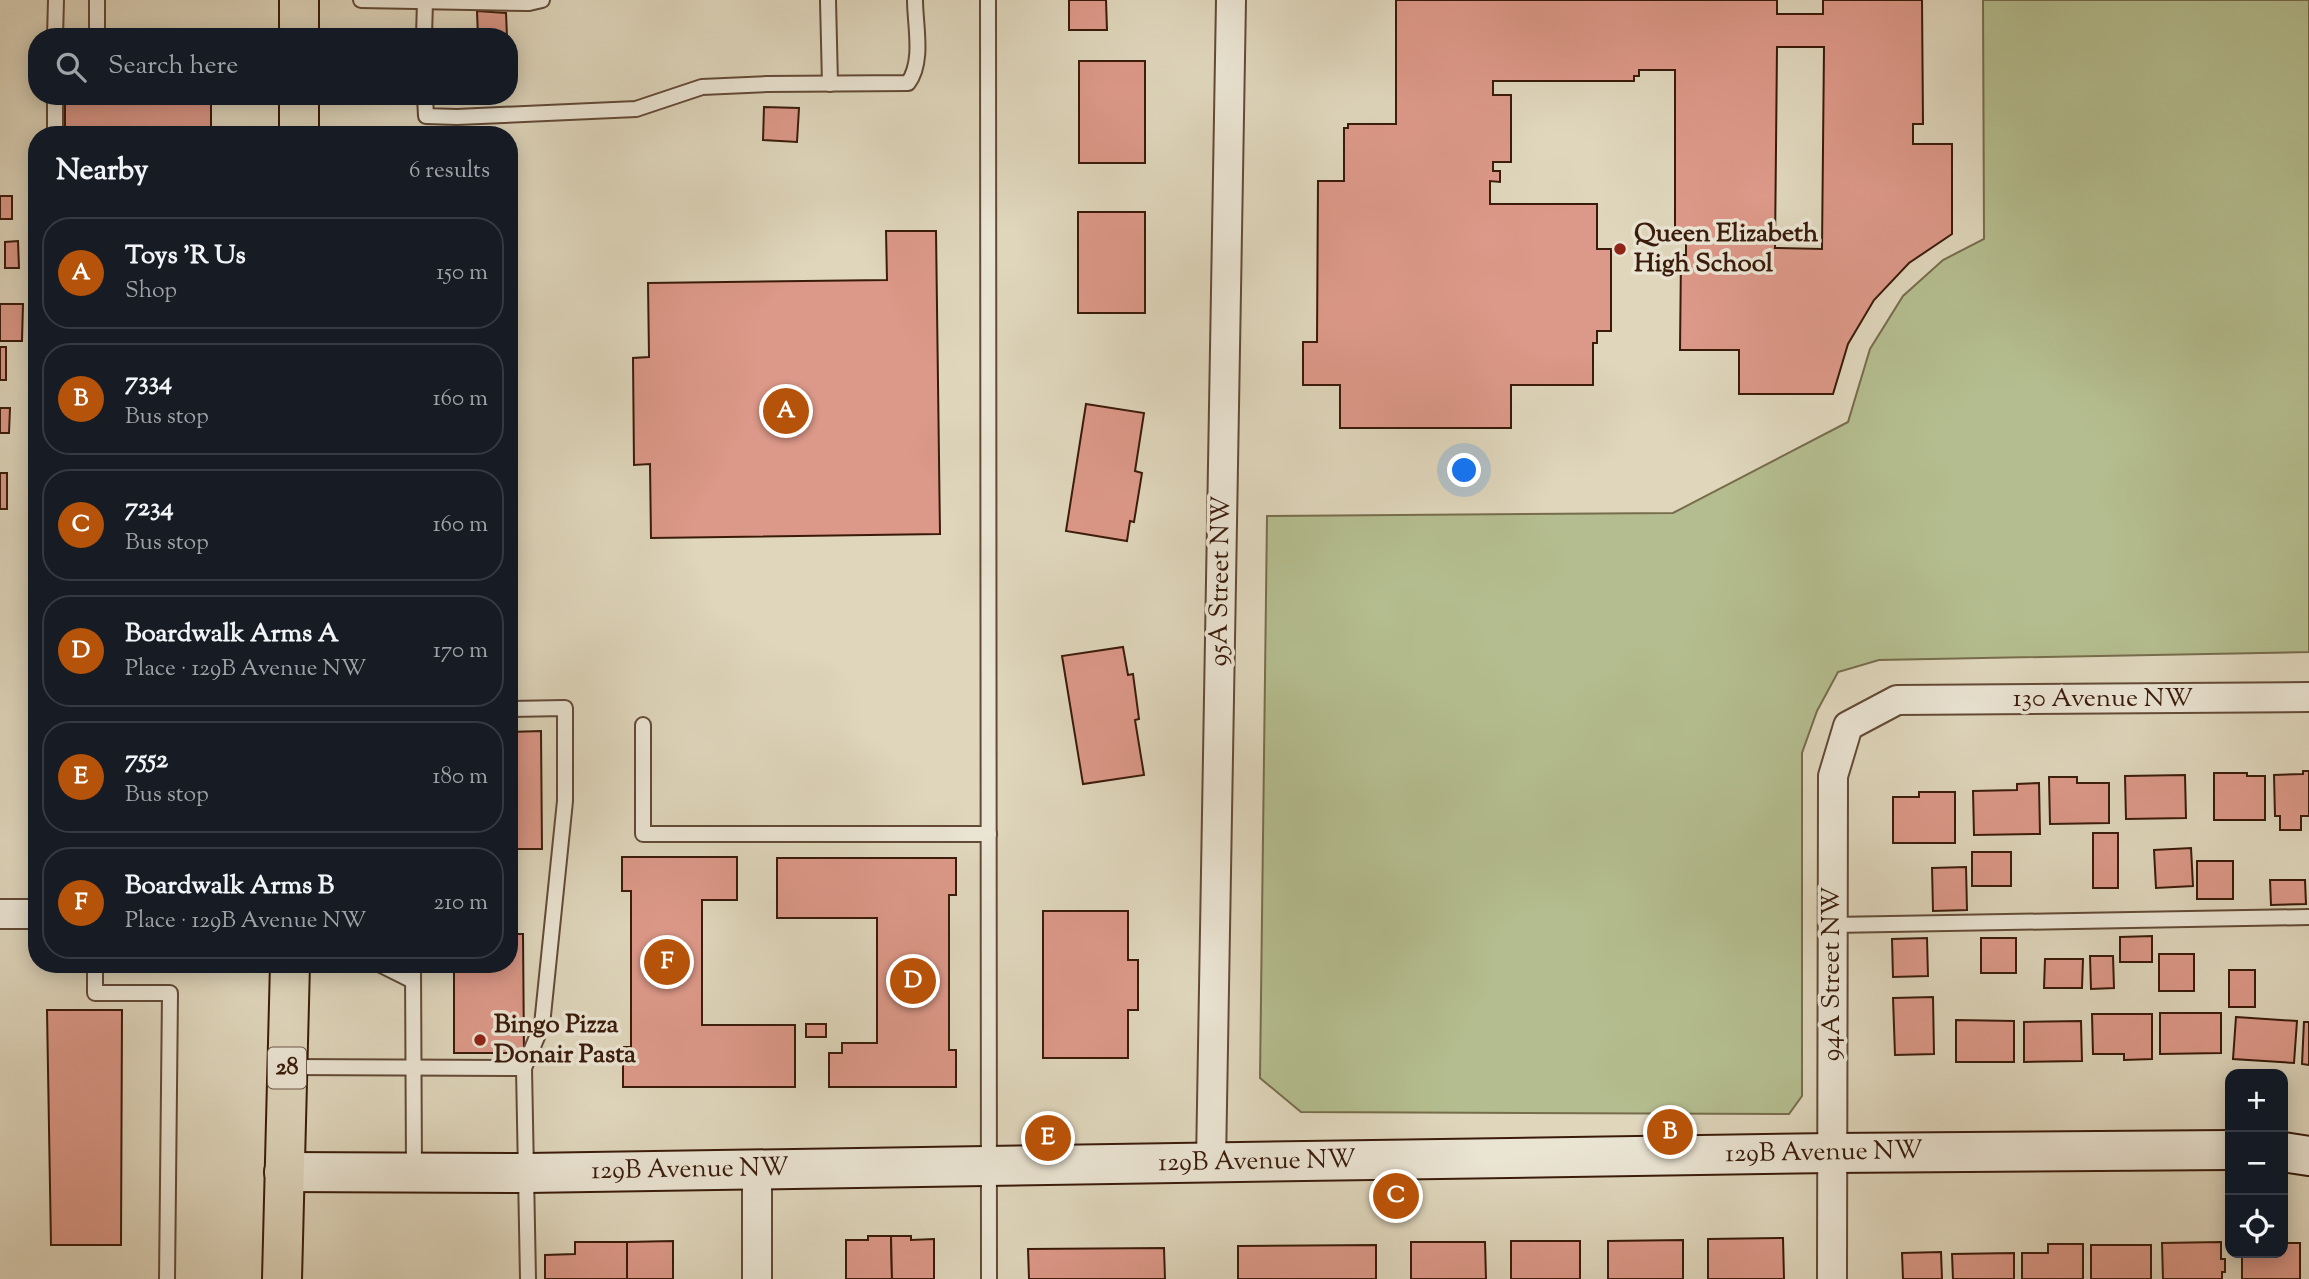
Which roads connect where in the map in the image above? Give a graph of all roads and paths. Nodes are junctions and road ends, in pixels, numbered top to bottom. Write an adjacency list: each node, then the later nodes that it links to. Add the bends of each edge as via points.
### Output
1 (55, 0): 11 (lane)
2 (97, 0): 12 (lane)
3 (299, 0): 13 (main road)
4 (360, 0): 10 (lane)
5 (542, 0): 10 (lane)
6 (828, 0): 15 (lane)
7 (915, 0): 15 (lane, via 916,57 908,83)
8 (988, 0): 25 (lane)
9 (1231, 0): 42 (street, 95A Street NW)
10 (424, 1): 14 (lane)
11 (55, 28)
12 (97, 28)
13 (299, 28)
14 (424, 28)
15 (830, 84): 18 (lane, via 702,87 636,109 457,117 426,116)
16 (55, 105): 19 (lane)
17 (299, 105): 20 (main road)
18 (425, 105)
19 (55, 126)
20 (299, 126)
21 (2309, 697): 22 (street, 130 Avenue NW)
22 (1897, 700): 29 (street, 94A Street NW, via 1848,726 1833,776)
23 (518, 709): 37 (lane, via 565,708 565,801 542,1025)
24 (643, 725): 25 (lane, via 643,834)
25 (989, 834): 43 (lane)
26 (0, 914): 27 (street)
27 (28, 914)
28 (2309, 917): 29 (lane)
29 (1832, 925): 39 (street, 94A Street NW)
30 (95, 973): 48 (lane, via 96,993 170,993)
31 (290, 973): 35 (main road, 28)
32 (397, 973): 34 (lane)
33 (413, 973): 34 (lane)
34 (413, 981): 36 (lane)
35 (287, 1067): 36 (lane); 45 (main road, 28)
36 (413, 1068): 37 (lane); 46 (lane)
37 (524, 1068): 47 (lane)
38 (2225, 1150): 39 (street, 129B Avenue NW)
39 (1832, 1153): 42 (street, 129B Avenue NW); 53 (street, 94A Street NW)
40 (2288, 1153): 41 (street)
41 (2309, 1156)
42 (1211, 1163): 43 (street, 129B Avenue NW)
43 (989, 1166): 44 (street, 129B Avenue NW); 52 (lane)
44 (757, 1169): 47 (street, 129B Avenue NW); 51 (street)
45 (284, 1172): 46 (street, 129B Avenue NW); 49 (main road)
46 (414, 1172): 47 (street, 129B Avenue NW)
47 (527, 1173): 50 (lane)
48 (167, 1279)
49 (282, 1279)
50 (528, 1279)
51 (757, 1279)
52 (989, 1279)
53 (1832, 1279)

